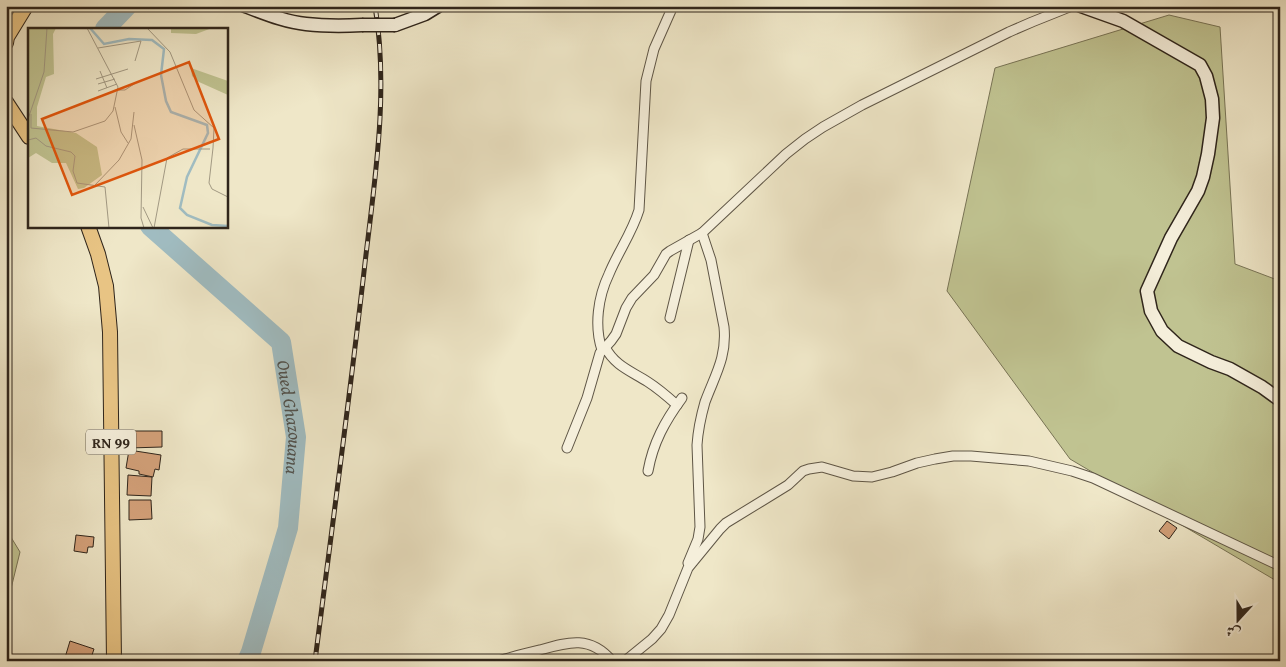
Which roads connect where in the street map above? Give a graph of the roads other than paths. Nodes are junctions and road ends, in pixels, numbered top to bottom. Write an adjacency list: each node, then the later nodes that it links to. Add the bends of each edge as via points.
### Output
1 (26, 6): 7 (main road)
2 (245, 6): 3 (main road, bridge, via 304,24 339,26 395,25)
3 (438, 6)
4 (673, 6): 14 (street, via 654,50 644,92 639,210 602,294 597,325 599,341)
5 (1072, 6): 11 (street, via 1024,25 823,127 786,154)
6 (1081, 6): 15 (main road, via 1123,21 1200,65 1206,76 1213,118 1208,154 1198,191 1171,238 1147,291 1151,311 1162,331 1178,346 1230,369)
7 (6, 43)
8 (6, 102): 9 (main road)
9 (28, 135)
10 (89, 228): 20 (main road, RN 99, via 106,286 110,332)
11 (702, 233): 12 (street); 19 (street, via 711,260 725,337 723,357 700,421 697,445 700,526)
12 (689, 240): 13 (street); 14 (street, via 666,254 654,275 629,303 616,334)
13 (670, 318)
14 (604, 348): 16 (street, via 598,356 582,411); 17 (street, via 617,363 679,401 655,443)
15 (1280, 400)
16 (566, 448)
17 (648, 471)
18 (1280, 566): 19 (street, via 1093,478 1029,461 953,456 935,458 872,477 816,467 803,471 788,485 726,524)
19 (688, 568): 23 (street, via 661,629)
20 (114, 661)
21 (498, 661): 22 (street, via 574,642 595,646)
22 (612, 661)
23 (625, 661)

